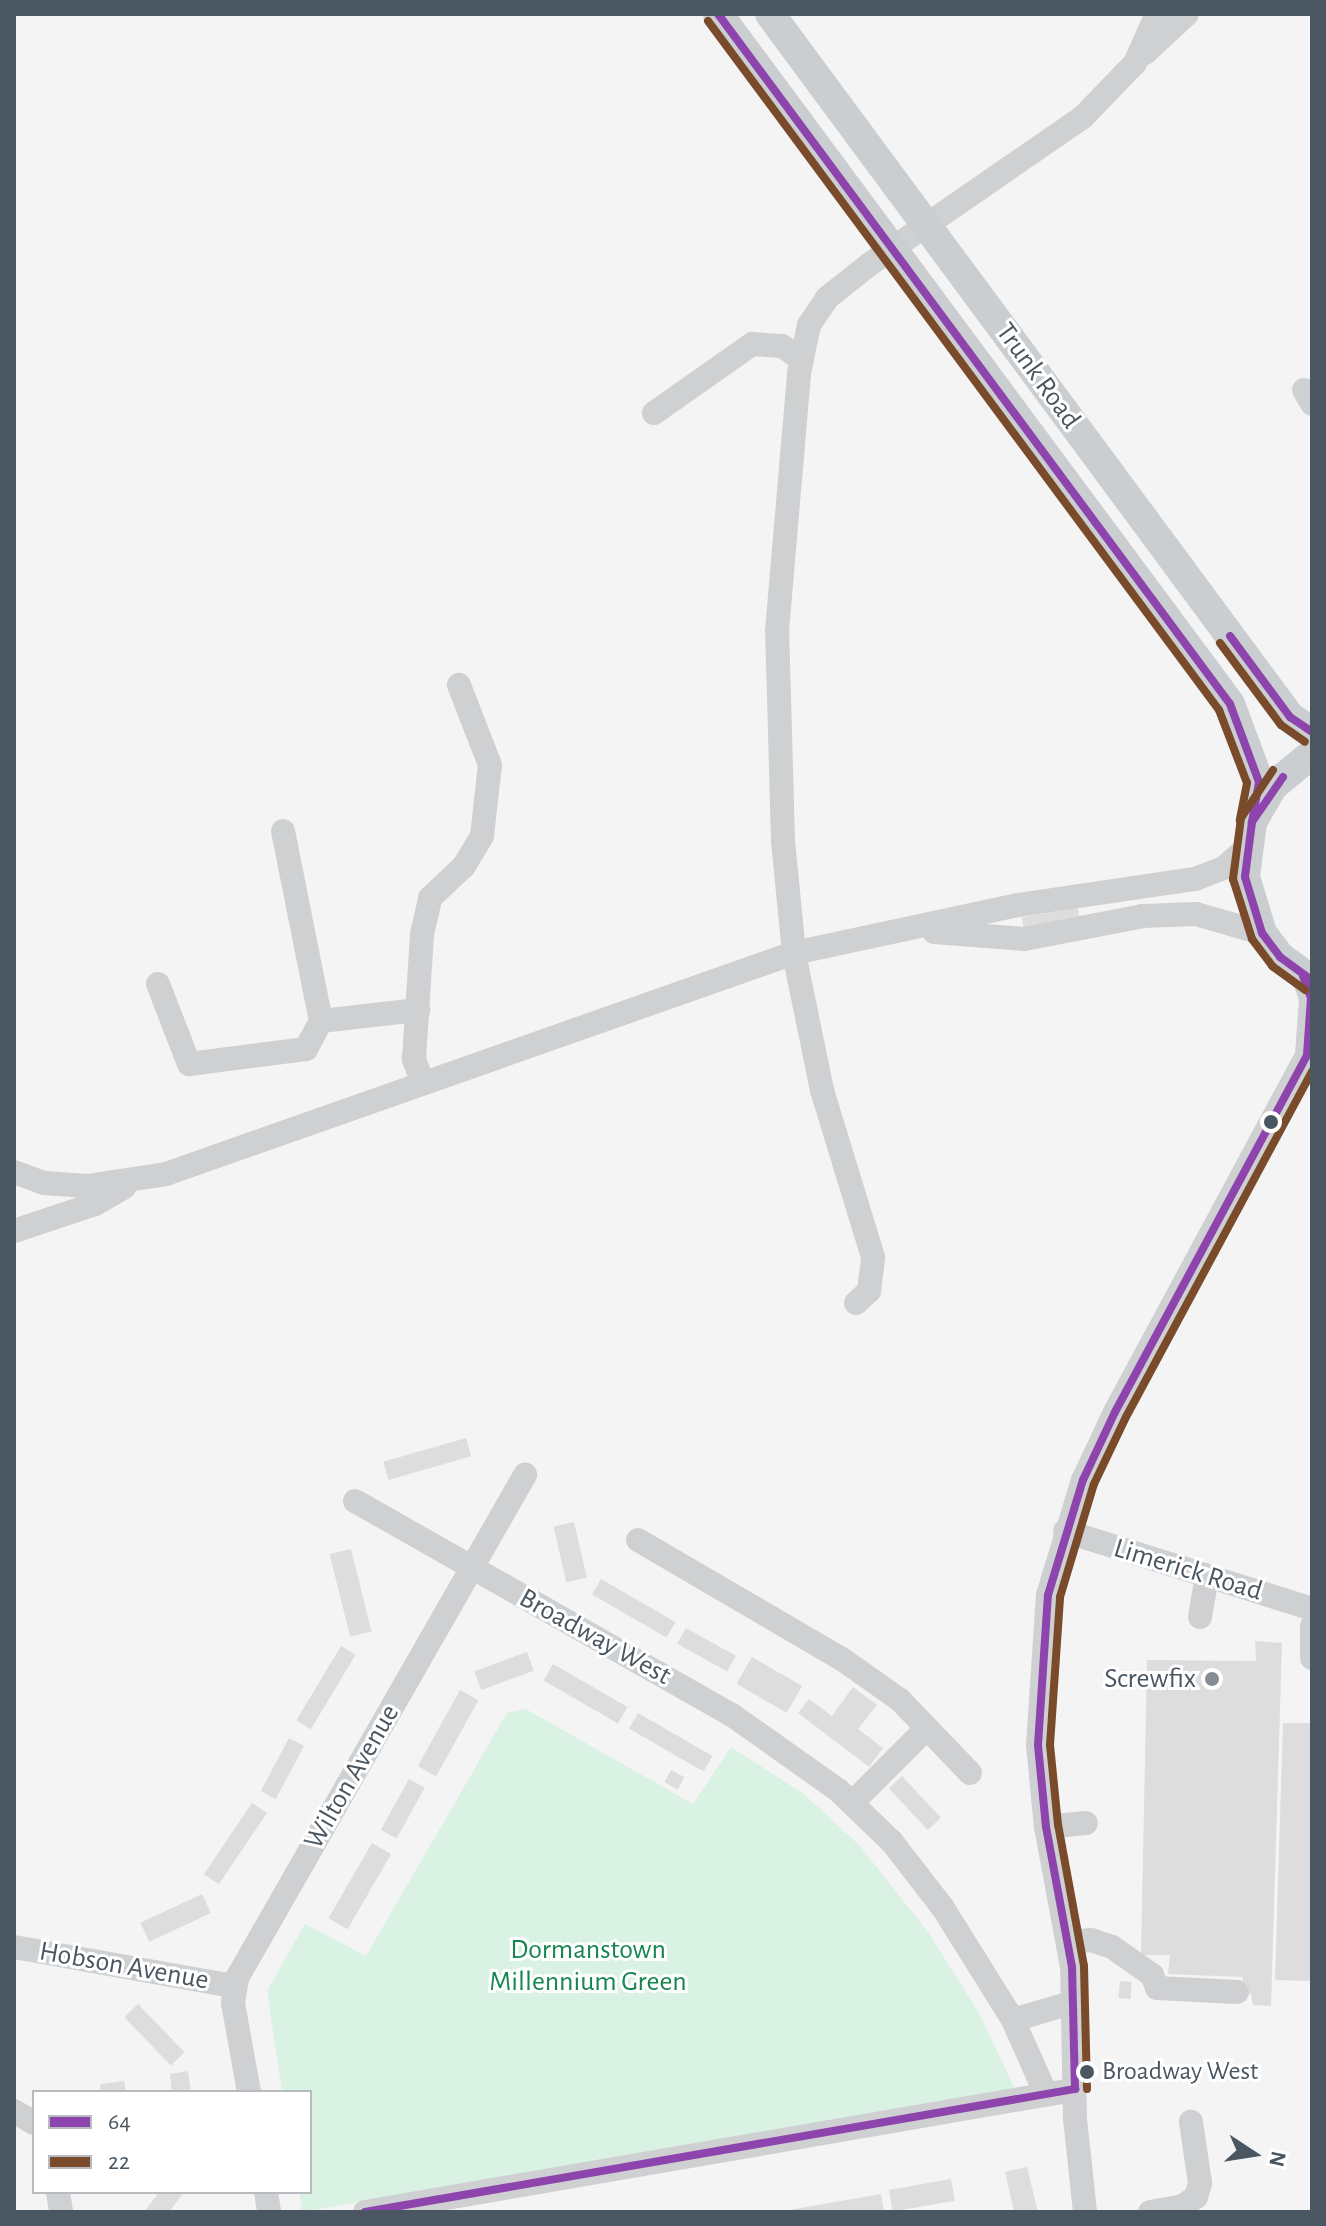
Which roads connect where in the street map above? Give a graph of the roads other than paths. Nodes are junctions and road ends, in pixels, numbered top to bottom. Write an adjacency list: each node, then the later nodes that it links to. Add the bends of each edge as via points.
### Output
1 (718, 14): 12 (main road, Trunk Road, via 1230,704 1259,782)
2 (770, 14): 9 (main road, Trunk Road, via 1290,717)
3 (1157, 14): 5 (street)
4 (1187, 14): 5 (street)
5 (1135, 63): 6 (street, via 1083,117 827,298 809,325)
6 (802, 360): 7 (street, via 782,346 752,344); 15 (street, via 777,631 783,841)
7 (654, 413)
8 (459, 685): 18 (street, via 490,765 482,836 464,866 430,898)
9 (1312, 732)
10 (1312, 754): 12 (main road, via 1273,786)
11 (283, 831): 19 (street)
12 (1249, 835): 13 (street, via 1224,868 1195,879 1018,905); 14 (main road, Trunk Road, via 1245,877)
13 (907, 930): 14 (street, via 1024,939 1143,916 1196,914); 15 (street)
14 (1262, 933): 16 (main road)
15 (794, 953): 21 (street); 25 (street, via 822,1090 873,1257 869,1291)
16 (1308, 978): 20 (street)
17 (158, 984): 19 (street, via 189,1064 306,1049)
18 (418, 1010): 19 (street); 21 (street, via 414,1059)
19 (321, 1021)
20 (1310, 1053): 28 (street, via 1115,1412)
21 (423, 1083): 23 (street)
22 (14, 1172): 23 (street, via 44,1183)
23 (133, 1182): 24 (street, via 95,1204)
24 (14, 1231)
25 (856, 1303)
26 (525, 1475): 30 (street, Wilton Avenue)
27 (355, 1501): 30 (street, Broadway West)
28 (1065, 1531): 31 (street, Limerick Road); 40 (street, via 1048,1595 1039,1663 1038,1745)
29 (638, 1540): 36 (street, via 842,1659 900,1700)
30 (472, 1568): 38 (street, Broadway West, via 732,1715); 43 (street, Wilton Avenue)
31 (1207, 1576): 32 (street, Limerick Road); 33 (street)
32 (1312, 1609)
33 (1200, 1617)
34 (1312, 1626): 35 (street)
35 (1312, 1658)
36 (927, 1728): 37 (street); 38 (street)
37 (970, 1773)
38 (852, 1803): 46 (street, Broadway West, via 926,1884)
39 (1086, 1823): 40 (street)
40 (1046, 1827): 41 (street)
41 (1068, 1942): 44 (street, via 1091,1940 1112,1947 1152,1975 1157,1988); 45 (street)
42 (14, 1947): 43 (street, Hobson Avenue)
43 (234, 1986): 48 (street)
44 (1237, 1992)
45 (1074, 2002): 46 (street); 47 (street)
46 (1013, 2020): 49 (street, Broadway West)
47 (1075, 2089): 49 (street); 55 (street)
48 (249, 2090)
49 (1046, 2094): 53 (street)
50 (14, 2111): 51 (street)
51 (32, 2122)
52 (1191, 2122): 56 (street, via 1200,2183 1196,2197 1183,2206)
53 (427, 2207): 54 (street)
54 (365, 2212)
55 (1085, 2212)
56 (1150, 2212)

